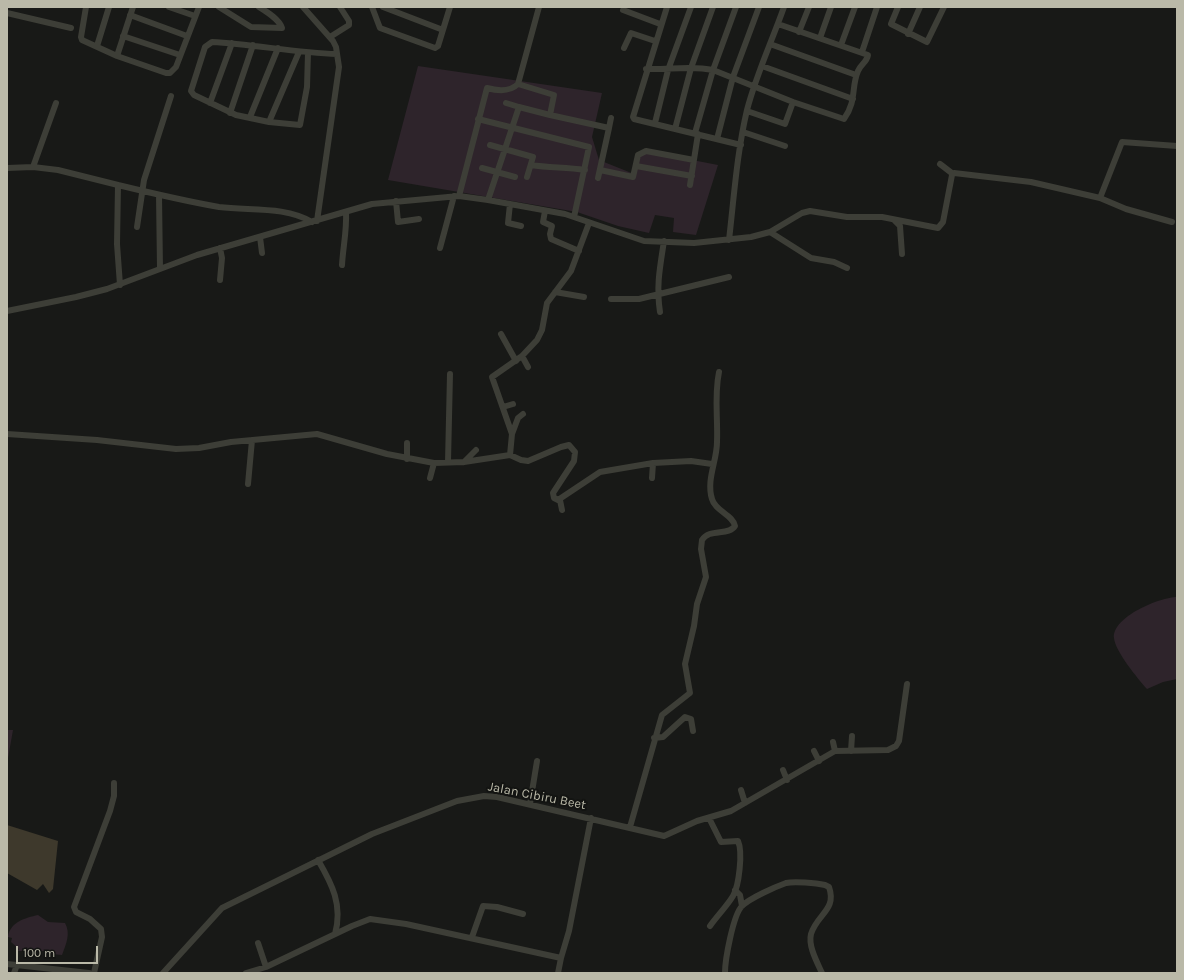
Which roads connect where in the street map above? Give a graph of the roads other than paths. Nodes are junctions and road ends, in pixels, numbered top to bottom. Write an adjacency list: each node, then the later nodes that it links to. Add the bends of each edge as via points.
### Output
1 (86, 7): 47 (street, via 81,37 82,40)
2 (109, 7): 47 (street)
3 (132, 7): 30 (street)
4 (169, 7): 31 (street)
5 (199, 7): 31 (street)
6 (219, 7): 7 (street, via 250,27 282,28 281,24)
7 (259, 7)
8 (303, 7): 40 (street)
9 (340, 7): 40 (street, via 349,24)
10 (372, 7): 35 (street, via 380,28 434,48 437,47)
11 (382, 7): 35 (street)
12 (442, 7): 27 (street)
13 (539, 7): 63 (street)
14 (666, 7): 32 (street)
15 (691, 7): 59 (street)
16 (713, 7): 57 (street)
17 (736, 7): 60 (street)
18 (759, 7): 62 (street)
19 (784, 7): 33 (street)
20 (809, 7): 36 (street)
21 (831, 7): 41 (street)
22 (855, 7): 46 (street)
23 (877, 7): 51 (street)
24 (898, 7): 37 (street, via 891,24)
25 (920, 7): 37 (street)
26 (944, 7): 37 (street, via 928,42)
27 (450, 8): 35 (street)
28 (623, 10): 32 (street)
29 (7, 13): 34 (street)
30 (130, 15): 38 (street); 39 (street)
31 (195, 16): 39 (street)
32 (660, 24): 42 (street)
33 (778, 24): 36 (street); 44 (street)
34 (71, 28)
35 (443, 30)
36 (799, 32): 41 (street)
37 (908, 34)
38 (123, 36): 54 (street); 55 (street)
39 (187, 36): 54 (street)
40 (330, 37): 53 (street)
41 (820, 38): 46 (street)
42 (655, 41): 49 (street, via 631,33); 58 (street)
43 (232, 43): 45 (street); 69 (street); 69 (street, via 212,42 205,47 191,91 194,96)
44 (770, 44): 56 (street); 61 (street)
45 (253, 45): 48 (street); 73 (street)
46 (841, 45): 51 (street)
47 (97, 46): 55 (street)
48 (278, 48): 50 (street); 75 (street)
49 (624, 48)
50 (299, 52): 52 (street); 78 (street)
51 (862, 52): 61 (street, via 868,56)
52 (308, 53): 53 (street); 78 (street, via 302,123 298,126)
53 (337, 54): 120 (street, via 336,95)
54 (180, 55): 55 (street, via 174,70 166,74)
55 (117, 56)
56 (762, 66): 64 (street); 66 (street)
57 (691, 68): 59 (street); 60 (street); 82 (street)
58 (646, 70): 59 (street); 79 (street, via 633,117)
59 (668, 70): 79 (street)
60 (713, 70): 62 (street); 84 (street)
61 (856, 75): 66 (street)
62 (733, 77): 64 (street); 85 (street)
63 (518, 84): 74 (street, via 554,95); 77 (street, via 506,90 487,88)
64 (754, 87): 67 (street); 72 (street)
65 (171, 96): 108 (street)
66 (853, 99): 67 (street, via 842,120)
67 (793, 102): 72 (street, via 785,124)
68 (56, 103): 95 (street)
69 (210, 103): 73 (street)
70 (506, 103): 71 (street)
71 (519, 107): 74 (street); 80 (street)
72 (747, 111): 83 (street)
73 (230, 113): 75 (street)
74 (550, 115): 81 (street)
75 (250, 117): 78 (street)
76 (611, 118): 81 (street)
77 (478, 119): 80 (street); 110 (street)
78 (269, 122)
79 (655, 123): 82 (street)
80 (513, 128): 90 (street); 98 (street, via 590,147)
81 (609, 128): 99 (street)
82 (675, 129): 84 (street)
83 (743, 132): 87 (street); 88 (street)
84 (697, 134): 85 (street); 91 (street)
85 (717, 139): 87 (street)
86 (490, 145): 90 (street)
87 (740, 145): 127 (street)
88 (785, 146)
89 (1177, 146): 111 (street, via 1122,142)
90 (506, 150): 93 (street, via 533,157); 100 (street)
91 (694, 160): 94 (street, via 646,151 638,155); 102 (street)
92 (940, 164): 101 (street)
93 (530, 165): 98 (street, via 555,169 561,166); 104 (street)
94 (636, 166): 99 (street, via 633,177); 102 (street)
95 (33, 167): 96 (street); 107 (street, via 58,170)
96 (7, 168)
97 (482, 168): 100 (street)
98 (586, 168): 99 (street); 117 (street)
99 (600, 170): 105 (street)
100 (498, 172): 103 (street); 112 (street)
101 (952, 174): 111 (street, via 959,172 1004,178); 119 (street, via 941,227)
102 (692, 176): 106 (street)
103 (515, 177)
104 (527, 177)
105 (598, 178)
106 (690, 184)
107 (118, 185): 108 (street); 139 (street, via 117,244)
108 (141, 191): 109 (street); 124 (street)
109 (159, 196): 120 (street, via 240,210 289,212); 136 (street)
110 (457, 196): 112 (street); 113 (street); 130 (street)
111 (1100, 198): 121 (street, via 1126,209)
112 (488, 200): 114 (street)
113 (396, 201): 116 (street, via 372,204); 118 (street, via 398,222)
114 (510, 204): 115 (street); 123 (street, via 508,223)
115 (545, 211): 117 (street); 131 (street, via 543,222 552,226 551,239)
116 (346, 212): 120 (street); 134 (street, via 347,230)
117 (574, 218): 122 (street)
118 (419, 219)
119 (894, 220): 125 (street, via 810,211); 133 (street, via 900,226)
120 (314, 222): 126 (street)
121 (1172, 222)
122 (589, 223): 128 (street, via 644,241); 131 (street)
123 (521, 226)
124 (137, 227)
125 (770, 232): 127 (street); 135 (street, via 811,258 834,262)
126 (260, 237): 129 (street); 132 (street)
127 (729, 240): 128 (street, via 694,243)
128 (664, 241): 141 (street)
129 (220, 248): 136 (street); 138 (street)
130 (440, 248)
131 (579, 251): 140 (street, via 571,271)
132 (262, 253)
133 (902, 254)
134 (342, 265)
135 (847, 268)
136 (160, 269): 139 (street)
137 (729, 277): 141 (street)
138 (220, 280)
139 (120, 285): 144 (street)
140 (555, 292): 142 (street); 147 (street, via 547,302 542,330 537,340)
141 (657, 293): 143 (street, via 639,299); 145 (street)
142 (584, 297)
143 (610, 299)
144 (7, 311)
145 (660, 312)
146 (501, 334): 148 (street)
147 (522, 356): 148 (street); 149 (street)
148 (516, 360): 153 (street, via 492,377)
149 (528, 367)
150 (719, 372): 166 (street, via 715,391 718,443)
151 (450, 374): 162 (street)
152 (513, 404): 153 (street)
153 (503, 407): 156 (street)
154 (523, 414): 156 (street, via 518,418)
155 (7, 434): 157 (street, via 176,449)
156 (512, 434): 160 (street)
157 (252, 440): 161 (street, via 317,434); 169 (street)
158 (407, 443): 161 (street)
159 (476, 450): 163 (street)
160 (510, 455): 163 (street); 170 (street, via 528,461 566,445 573,448 574,461 553,493 554,498)
161 (407, 459): 164 (street)
162 (448, 462): 163 (street); 164 (street)
163 (464, 462)
164 (434, 463): 167 (street)
165 (653, 463): 166 (street, via 691,461); 168 (street); 170 (street, via 600,472)
166 (712, 464): 175 (street, via 712,501 735,526 732,530 708,533 702,540 706,577 697,604 685,664 690,693 662,715)
167 (430, 478)
168 (652, 478)
169 (248, 484)
170 (560, 500): 171 (street)
171 (562, 510)
172 (906, 684): 178 (street, Jalan Cibiru Beet, via 899,741 896,746 888,750)
173 (692, 731): 175 (street, via 691,719 685,717 662,737)
174 (852, 736): 178 (street)
175 (654, 738): 190 (street)
176 (833, 742): 179 (street)
177 (814, 751): 181 (street)
178 (851, 751): 179 (street, Jalan Cibiru Beet)
179 (835, 752): 181 (street, Jalan Cibiru Beet)
180 (537, 761): 187 (street)
181 (819, 761): 183 (street, Jalan Cibiru Beet)
182 (783, 770): 183 (street)
183 (787, 780): 186 (street, Jalan Cibiru Beet)
184 (114, 783): 205 (street, via 110,811 74,907 76,912 90,918 101,928 102,937)
185 (741, 790): 186 (street)
186 (744, 803): 189 (street, Jalan Cibiru Beet, via 731,811)
187 (530, 804): 188 (street, Jalan Cibiru Beet); 191 (street, Jalan Cibiru Beet, via 497,797 470,798 372,834)
188 (591, 818): 190 (street, Jalan Cibiru Beet); 199 (street, via 569,931)
189 (709, 818): 190 (street, Jalan Cibiru Beet, via 664,836); 192 (street, via 721,842 738,840 741,855)
190 (630, 827)
191 (318, 860): 196 (street, via 336,895 338,908); 206 (street, Jalan Cibiru Beet, via 222,908)
192 (736, 890): 193 (street); 195 (street)
193 (742, 906): 209 (street, via 728,949); 210 (street, via 786,883 819,883 829,887 831,904 811,935 815,958)
194 (523, 914): 197 (street, via 483,906)
195 (710, 926)
196 (335, 934): 197 (street, via 370,920 406,924); 202 (street)
197 (472, 938): 199 (street)
198 (258, 943): 202 (street)
199 (561, 958): 208 (street)
200 (7, 964): 201 (street)
201 (17, 965): 203 (street); 204 (street)
202 (266, 967): 207 (street)
203 (14, 973)
204 (88, 973)
205 (94, 973)
206 (163, 973)
207 (246, 973)
208 (558, 973)
209 (725, 973)
210 (822, 973)

